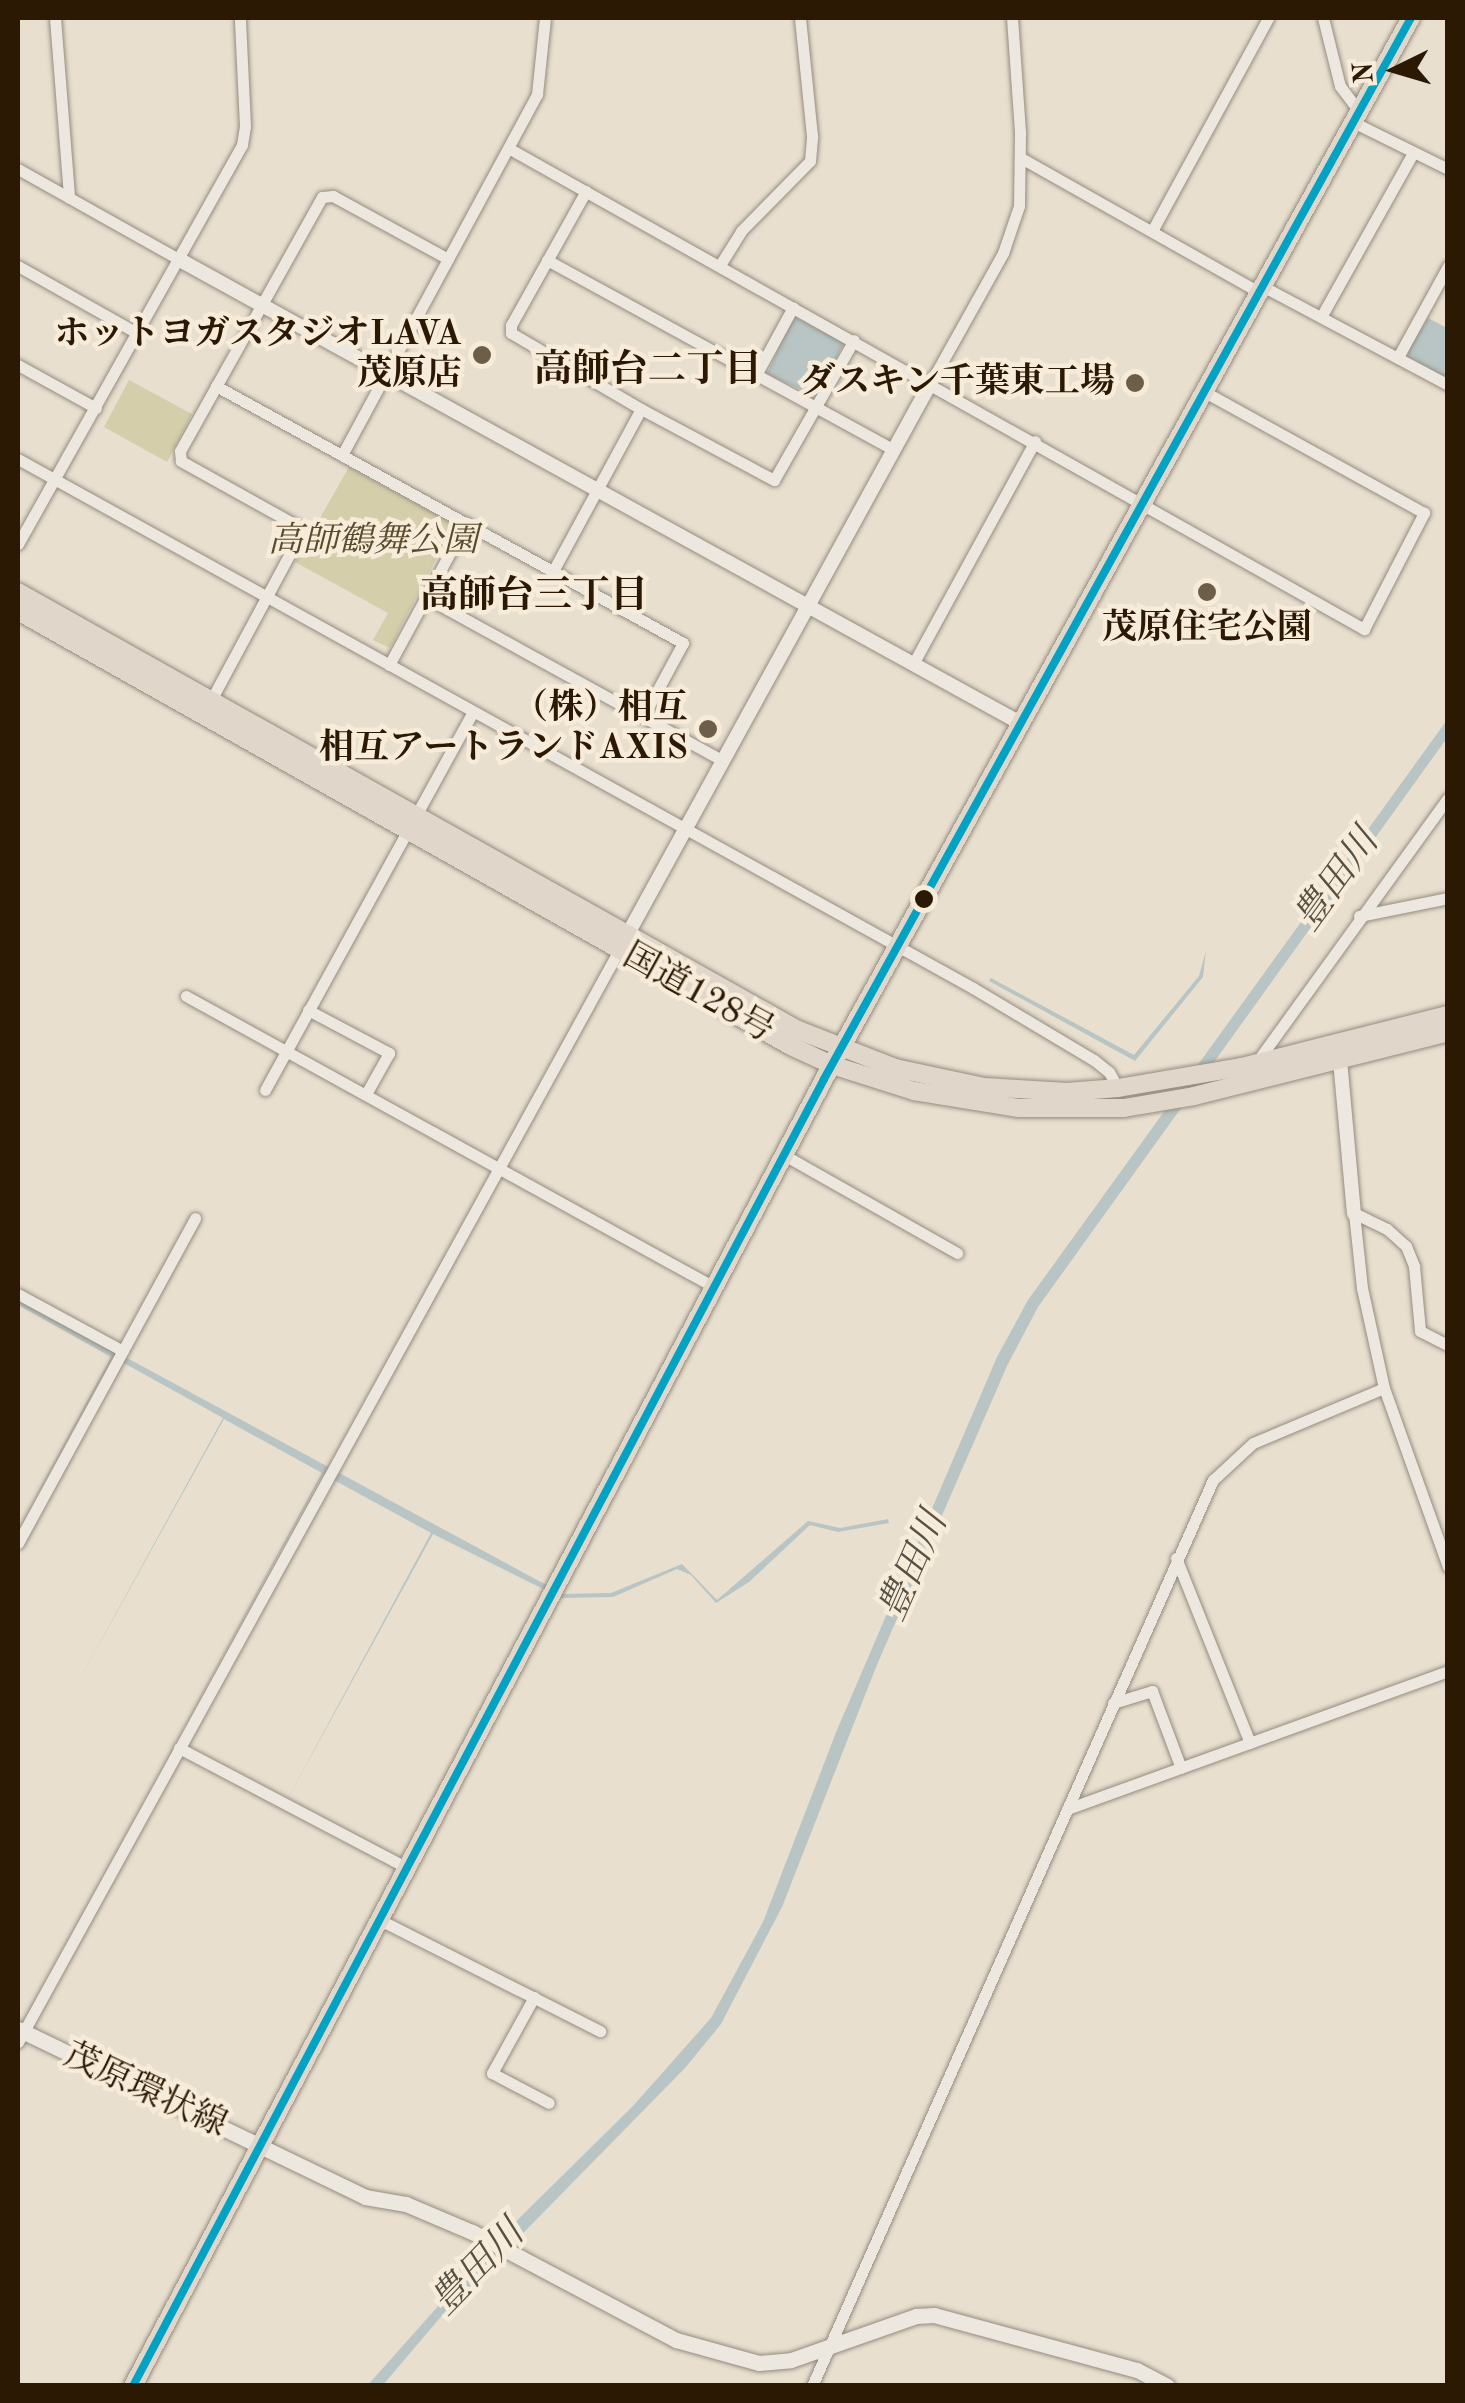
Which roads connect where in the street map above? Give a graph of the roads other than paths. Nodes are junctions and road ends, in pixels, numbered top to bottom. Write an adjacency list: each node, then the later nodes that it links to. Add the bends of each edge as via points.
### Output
1 (55, 18): 16 (street)
2 (240, 18): 19 (street, via 245,135)
3 (545, 18): 10 (street, via 537,94)
4 (800, 18): 21 (street, via 810,160 741,231)
5 (1012, 18): 12 (street)
6 (1268, 18): 17 (street)
7 (1323, 18): 9 (street, via 1340,86)
8 (1412, 18): 9 (main road)
9 (1356, 117): 11 (street); 24 (main road)
10 (510, 149): 15 (street); 18 (street)
11 (1413, 152): 14 (street); 27 (street)
12 (1021, 158): 17 (street); 34 (street, via 1012,234)
13 (18, 169): 16 (street)
14 (1448, 169)
15 (586, 191): 20 (street); 21 (street)
16 (69, 198): 19 (street)
17 (1152, 231): 24 (street)
18 (448, 259): 25 (street, via 328,195 318,201); 32 (street)
19 (180, 260): 25 (street); 28 (street)
20 (547, 260): 33 (street); 40 (street, via 511,325 513,336)
21 (720, 265): 26 (street)
22 (18, 266): 28 (street)
23 (1448, 266): 30 (street)
24 (1263, 290): 27 (street); 37 (main road)
25 (260, 303): 32 (street); 36 (street)
26 (792, 306): 29 (street); 33 (street)
27 (1321, 317): 30 (street)
28 (137, 332): 39 (street)
29 (854, 340): 34 (street); 38 (street)
30 (1398, 358): 35 (street)
31 (18, 365): 39 (street)
32 (385, 374): 43 (street); 46 (street)
33 (756, 375): 38 (street)
34 (931, 382): 41 (street); 42 (street)
35 (1448, 385)
36 (216, 386): 43 (street); 52 (street, via 180,451 181,461 303,529)
37 (1207, 393): 47 (main road); 47 (street, via 1424,512 1364,629)
38 (814, 407): 40 (street, via 774,480); 42 (street)
39 (96, 408): 45 (street)
40 (641, 409): 46 (street)
41 (1036, 441): 47 (street); 56 (street)
42 (894, 450): 54 (street)
43 (342, 455): 48 (street)
44 (18, 459): 45 (street)
45 (54, 479): 49 (street); 52 (street)
46 (598, 489): 50 (street); 54 (street)
47 (1145, 504): 61 (main road)
48 (466, 523): 50 (street); 53 (street)
49 (18, 544)
50 (553, 571): 60 (street, via 683,642)
51 (18, 592): 58 (main road, 国道128号)
52 (266, 597): 57 (street); 58 (street)
53 (426, 597): 57 (street); 60 (street)
54 (808, 606): 56 (street); 62 (street)
55 (18, 611): 58 (main road, 国道128号)
56 (913, 664): 61 (street)
57 (389, 665): 59 (street)
58 (206, 708): 64 (main road, 国道128号)
59 (474, 712): 64 (street); 65 (street)
60 (644, 717): 62 (street)
61 (1022, 724): 69 (main road)
62 (723, 761): 65 (street)
63 (1448, 798): 67 (street)
64 (412, 824): 68 (main road, 国道128号); 71 (street)
65 (686, 828): 68 (street); 69 (street)
66 (1448, 898): 67 (street)
67 (1359, 916): 78 (street)
68 (623, 942): 74 (main road, 国道128号); 77 (main road, 国道128号); 83 (street)
69 (900, 947): 74 (main road); 79 (street, via 1094,1060)
70 (186, 996): 75 (street)
71 (308, 1010): 75 (street); 81 (street, via 389,1053)
72 (1448, 1014): 76 (main road, 国道128号)
73 (1448, 1032): 76 (main road, 国道128号)
74 (842, 1048): 77 (main road); 79 (main road, 国道128号, via 970,1085 1067,1092)
75 (287, 1050): 80 (street); 81 (street)
76 (1340, 1051): 78 (main road, 国道128号); 84 (street)
77 (832, 1065): 78 (main road, 国道128号, via 989,1105 1130,1107 1225,1089); 82 (main road)
78 (1250, 1070): 79 (main road, 国道128号)
79 (1118, 1088)
80 (265, 1090)
81 (366, 1094): 83 (street)
82 (784, 1155): 86 (street); 87 (main road)
83 (498, 1169): 87 (street); 98 (street)
84 (1354, 1212): 89 (street, via 1406,1246 1420,1331); 91 (street)
85 (195, 1218): 90 (street)
86 (957, 1253)
87 (714, 1287): 101 (main road)
88 (18, 1294): 90 (street)
89 (1448, 1346)
90 (123, 1351): 92 (street)
91 (1384, 1388): 93 (street, via 1284,1427 1232,1457 1213,1480); 94 (street)
92 (18, 1543)
93 (1176, 1558): 96 (street); 97 (street)
94 (1448, 1567)
95 (1448, 1671): 97 (street)
96 (1113, 1703): 99 (street, via 1152,1692); 100 (street)
97 (1250, 1743): 99 (street)
98 (179, 1748): 101 (street); 105 (street)
99 (1181, 1768): 100 (street)
100 (1068, 1809): 108 (street)
101 (406, 1867): 102 (main road)
102 (378, 1919): 103 (street); 107 (main road)
103 (534, 1998): 104 (street); 106 (street, via 492,2074)
104 (600, 2031)
105 (19, 2035): 107 (main road, 茂原環状線)
106 (549, 2103)
107 (261, 2146): 108 (main road, 茂原環状線, via 365,2197 406,2204 474,2233 676,2340 760,2364); 109 (main road)
108 (835, 2342): 110 (street); 111 (main road, 茂原環状線, via 934,2315 1137,2370)
109 (133, 2386)
110 (812, 2386)
111 (1167, 2386)

